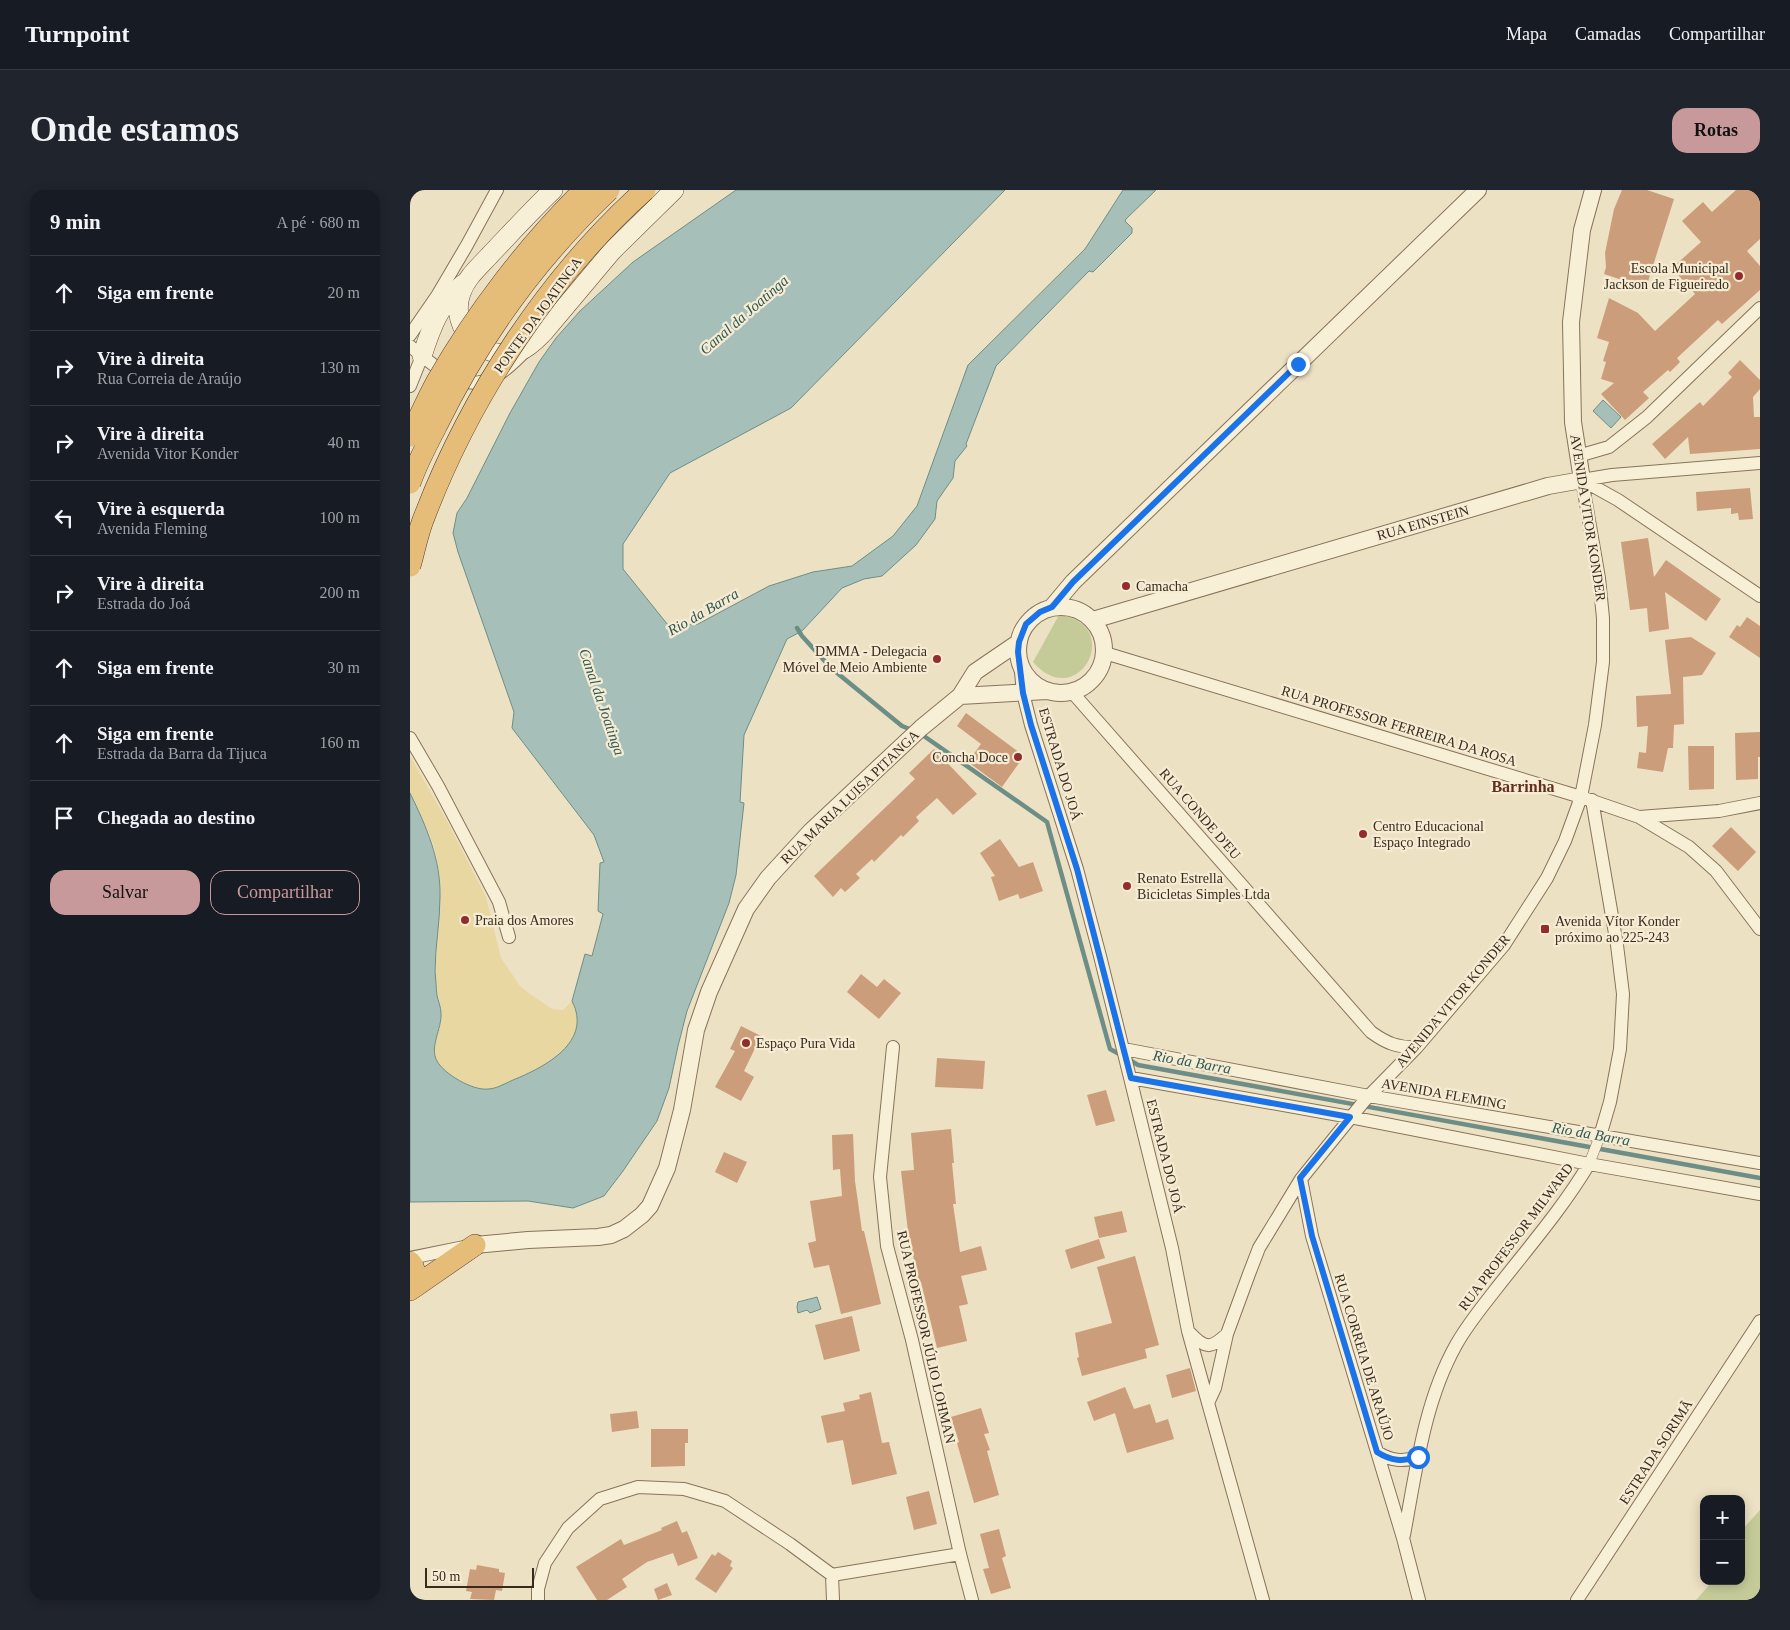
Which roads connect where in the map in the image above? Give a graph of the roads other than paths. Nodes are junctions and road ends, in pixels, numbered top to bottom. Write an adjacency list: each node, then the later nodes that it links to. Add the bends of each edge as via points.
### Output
1 (497, 190): 11 (street, via 447,279)
2 (553, 190): 9 (main road)
3 (584, 190): 15 (highway, bridge, via 525,256 481,313 437,381)
4 (609, 190): 19 (highway, PONTE DA JOATINGA, bridge, via 538,266 490,330 451,395)
5 (645, 190): 20 (highway, PONTE DA JOATINGA, bridge, via 575,261 504,358 450,458 424,516)
6 (674, 190): 12 (main road, via 612,251)
7 (1478, 190): 22 (street, via 1080,576)
8 (1593, 190): 16 (street, AVENIDA VITOR KONDER, via 1582,230 1571,322 1571,394)
9 (468, 280): 12 (main road, via 458,307 460,322 467,336 478,346 506,354); 13 (main road, via 454,291 439,311)
10 (1760, 308): 16 (street, via 1647,417 1609,447)
11 (410, 335)
12 (534, 342): 13 (street, via 499,375 477,383 456,379)
13 (416, 351): 14 (street)
14 (410, 386)
15 (410, 436)
16 (1578, 456): 18 (street, AVENIDA VITOR KONDER)
17 (1760, 463): 18 (street, RUA EINSTEIN)
18 (1582, 480): 21 (street, via 1618,500); 23 (street, RUA EINSTEIN, via 1548,486); 34 (street, AVENIDA VITOR KONDER, via 1603,618 1603,662)
19 (410, 484)
20 (410, 566)
21 (1760, 596)
22 (1052, 607): 23 (street, via 1074,608); 24 (street, via 1032,617)
23 (1093, 620): 25 (street, via 1102,635)
24 (1019, 642): 26 (street); 27 (street, RUA MARIA LUISA PITANGA)
25 (1104, 653): 29 (street, via 1095,677); 34 (street, RUA PROFESSOR FERREIRA DA ROSA)
26 (1020, 662): 28 (street, via 1030,680); 30 (street, ESTRADA DO JOÁ)
27 (975, 672): 31 (street); 32 (street, RUA MARIA LUISA PITANGA)
28 (1047, 691): 29 (street); 30 (street)
29 (1072, 692): 40 (street, RUA CONDE D'EU, via 1371,1032 1387,1043)
30 (1023, 693): 31 (street); 41 (street, ESTRADA DO JOÁ, via 1077,869)
31 (987, 694): 32 (street)
32 (960, 696): 50 (street, RUA MARIA LUISA PITANGA, via 916,732 789,853 746,909 708,992 696,1030 682,1110 667,1168 650,1206 624,1229 611,1235)
33 (410, 738): 38 (street, via 499,902)
34 (1587, 798): 36 (street, RUA PROFESSOR FERREIRA DA ROSA); 40 (street, AVENIDA VITOR KONDER, via 1547,878 1504,945); 45 (street, RUA PROFESSOR MILWARD, via 1617,945 1623,994 1620,1049)
35 (1760, 803): 36 (street)
36 (1639, 817): 37 (street, RUA PROFESSOR FERREIRA DA ROSA, via 1689,847 1716,871)
37 (1760, 929)
38 (509, 937)
39 (893, 1047): 61 (street, RUA PROFESSOR JÚLIO LOHMAN, via 880,1177 887,1246 912,1340)
40 (1417, 1048): 43 (street, AVENIDA VITOR KONDER)
41 (1124, 1052): 42 (street, ESTRADA DO JOÁ); 43 (street, AVENIDA FLEMING)
42 (1131, 1076): 44 (street); 55 (street, ESTRADA DO JOÁ)
43 (1367, 1098): 44 (street, AVENIDA VITOR KONDER); 45 (street, AVENIDA FLEMING)
44 (1352, 1115): 46 (street); 48 (street, AVENIDA VITOR KONDER)
45 (1599, 1139): 46 (street, RUA PROFESSOR MILWARD); 47 (street, AVENIDA FLEMING)
46 (1591, 1160): 49 (street); 59 (street, RUA PROFESSOR MILWARD, via 1576,1186 1457,1343 1432,1402)
47 (1760, 1163)
48 (1300, 1178): 56 (street, AVENIDA VITOR KONDER, via 1260,1248); 58 (street, RUA CORREIA DE ARAÚJO, via 1312,1236)
49 (1760, 1194)
50 (475, 1245): 51 (street, RUA MARIA LUISA PITANGA); 53 (highway)
51 (410, 1260): 52 (highway, via 415,1273)
52 (410, 1285)
53 (410, 1290)
54 (1760, 1321): 68 (street, ESTRADA SORIMÃ)
55 (1188, 1331): 56 (street, via 1204,1345 1216,1343); 57 (street, ESTRADA DO JOÁ)
56 (1227, 1334): 57 (street, AVENIDA VITOR KONDER, via 1215,1388)
57 (1208, 1403): 66 (street, ESTRADA DO JOÁ)
58 (1377, 1452): 59 (street, via 1399,1461); 60 (street, RUA CORREIA DE ARAÚJO)
59 (1418, 1457): 60 (street, RUA PROFESSOR MILWARD)
60 (1403, 1538): 67 (street, RUA CORREIA DE ARAÚJO)
61 (960, 1554): 62 (street); 65 (street, RUA PROFESSOR JÚLIO LOHMAN)
62 (832, 1575): 63 (street, via 725,1501 684,1489 638,1487 600,1499 568,1528 545,1563); 64 (street)
63 (538, 1600)
64 (833, 1600)
65 (972, 1600)
66 (1263, 1600)
67 (1419, 1600)
68 (1578, 1600)

